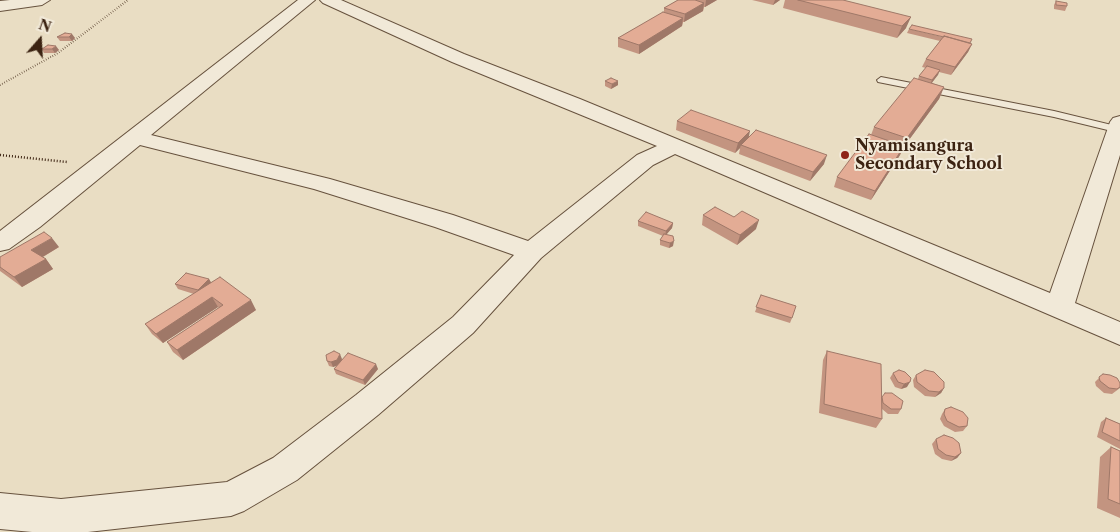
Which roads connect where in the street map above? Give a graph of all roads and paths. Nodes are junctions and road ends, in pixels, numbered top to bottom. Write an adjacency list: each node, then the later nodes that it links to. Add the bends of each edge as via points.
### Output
1 (42, 0): 5 (street)
2 (128, 0): 7 (path, via 58,53)
3 (307, 0): 9 (street)
4 (328, 0): 10 (street, via 432,47)
5 (0, 6)
6 (881, 80): 8 (lane)
7 (0, 86)
8 (1120, 127): 15 (street)
9 (134, 137): 12 (street); 14 (street, via 322,184)
10 (676, 146): 14 (street, via 645,160); 15 (street)
11 (0, 156): 12 (path)
12 (100, 166): 13 (street)
13 (0, 243)
14 (532, 252): 17 (street, via 463,325 367,405 285,469 231,499 62,516)
15 (1059, 308): 16 (street)
16 (1120, 334)
17 (0, 512)

